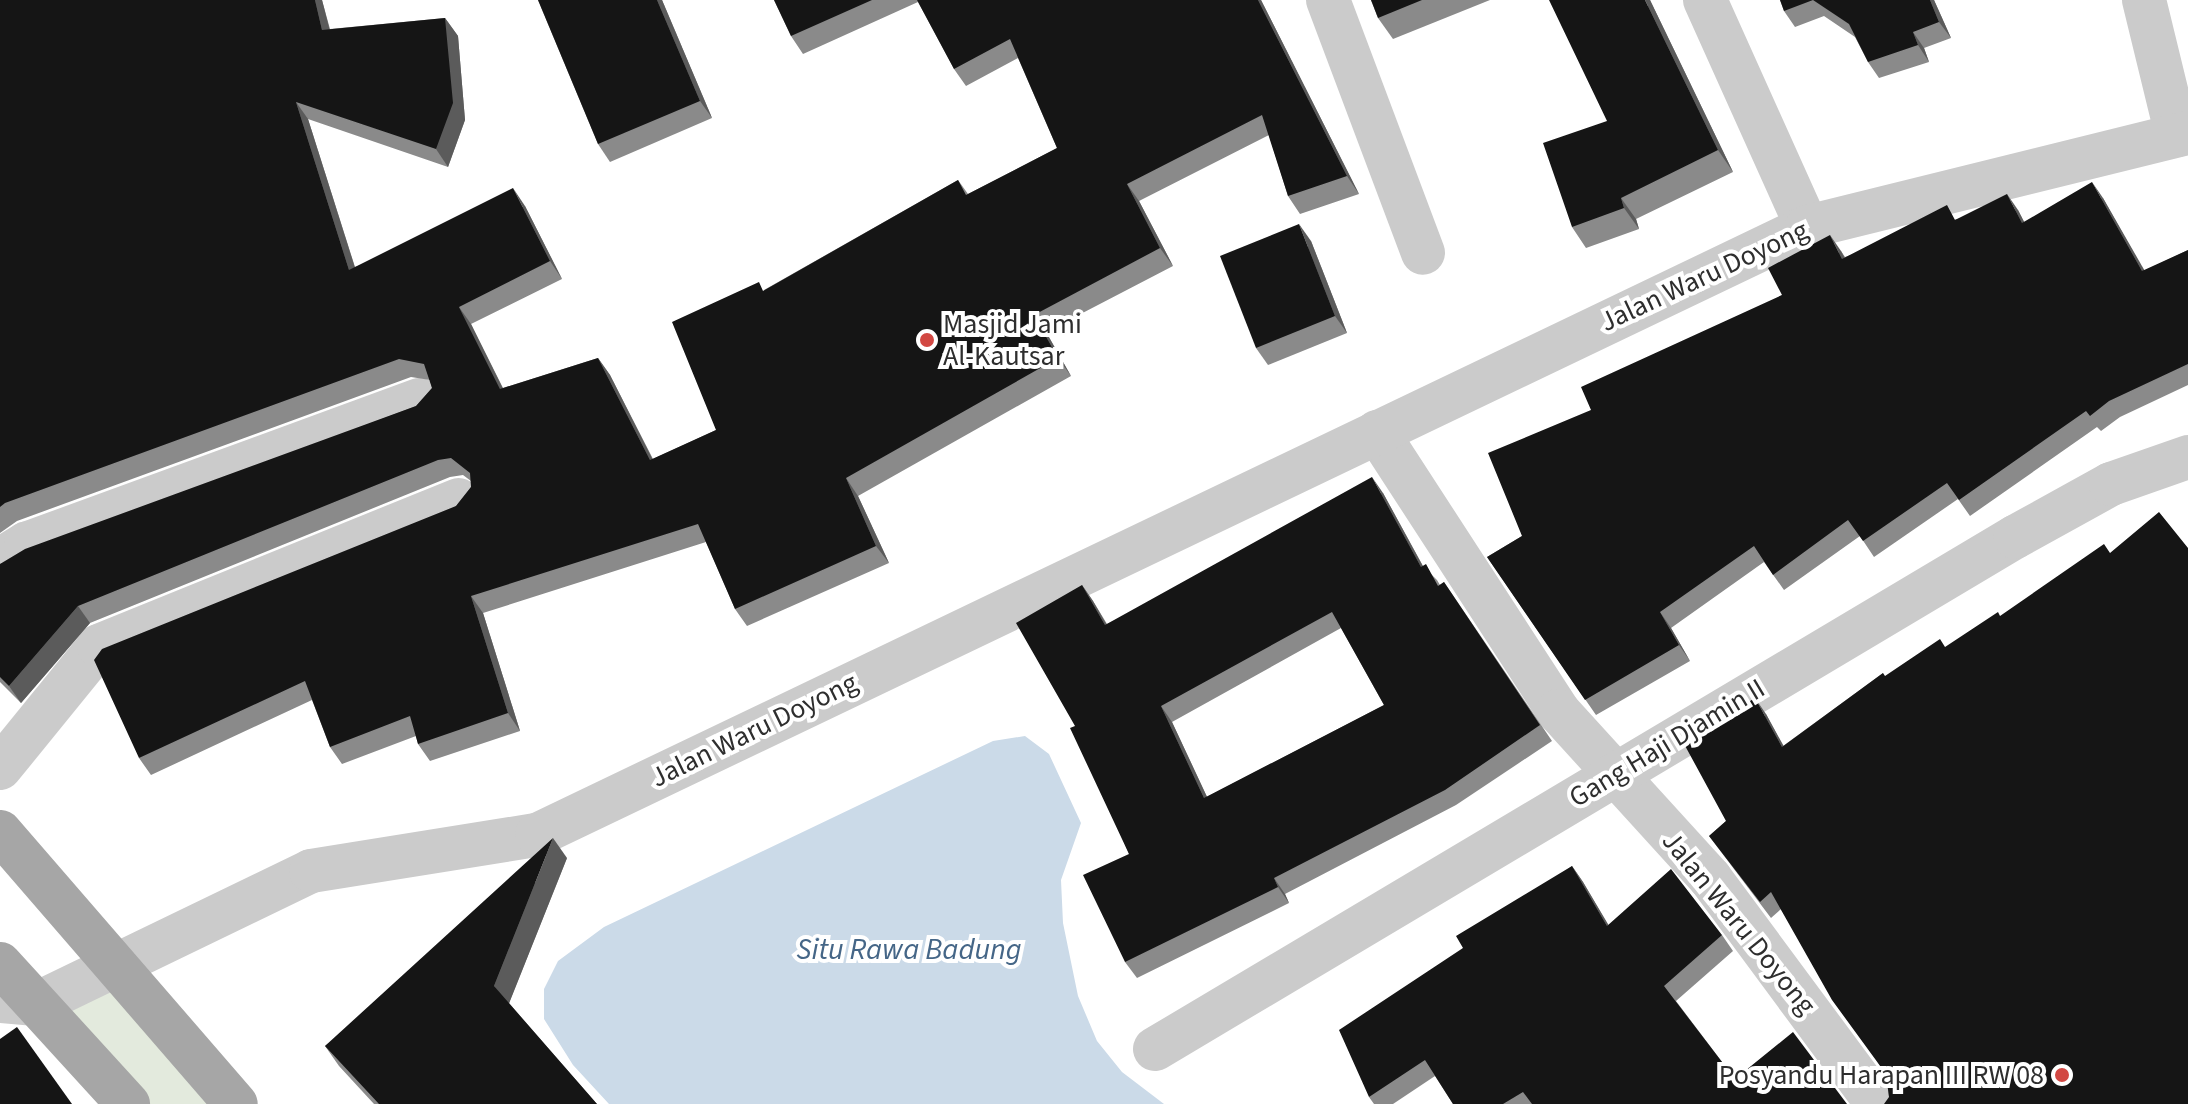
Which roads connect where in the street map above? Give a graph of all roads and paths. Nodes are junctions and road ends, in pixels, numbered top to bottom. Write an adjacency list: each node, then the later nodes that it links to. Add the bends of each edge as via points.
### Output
1 (1328, 0): 6 (street)
2 (1705, 0): 5 (street)
3 (2144, 0): 4 (street)
4 (2182, 134): 5 (street, Jalan Waru Doyong)
5 (1807, 227): 8 (street, Jalan Waru Doyong)
6 (1423, 253)
7 (420, 400): 11 (street, via 26,544)
8 (1377, 432): 13 (street, Jalan Waru Doyong, via 1550,699); 16 (street, Jalan Waru Doyong, via 537,835 311,871)
9 (2188, 457): 13 (street, Gang Haji Djamin II, via 2111,484 2015,537)
10 (459, 500): 12 (street, via 99,646)
11 (0, 560)
12 (0, 768)
13 (1613, 775): 18 (street, Gang Haji Djamin II); 21 (street, Jalan Waru Doyong, via 1710,878)
14 (0, 832): 16 (main road)
15 (0, 964): 17 (main road)
16 (113, 966): 17 (street, Jalan Waru Doyong); 20 (main road)
17 (18, 1002): 19 (main road)
18 (1155, 1049)
19 (128, 1104)
20 (236, 1104)
21 (1877, 1104)

